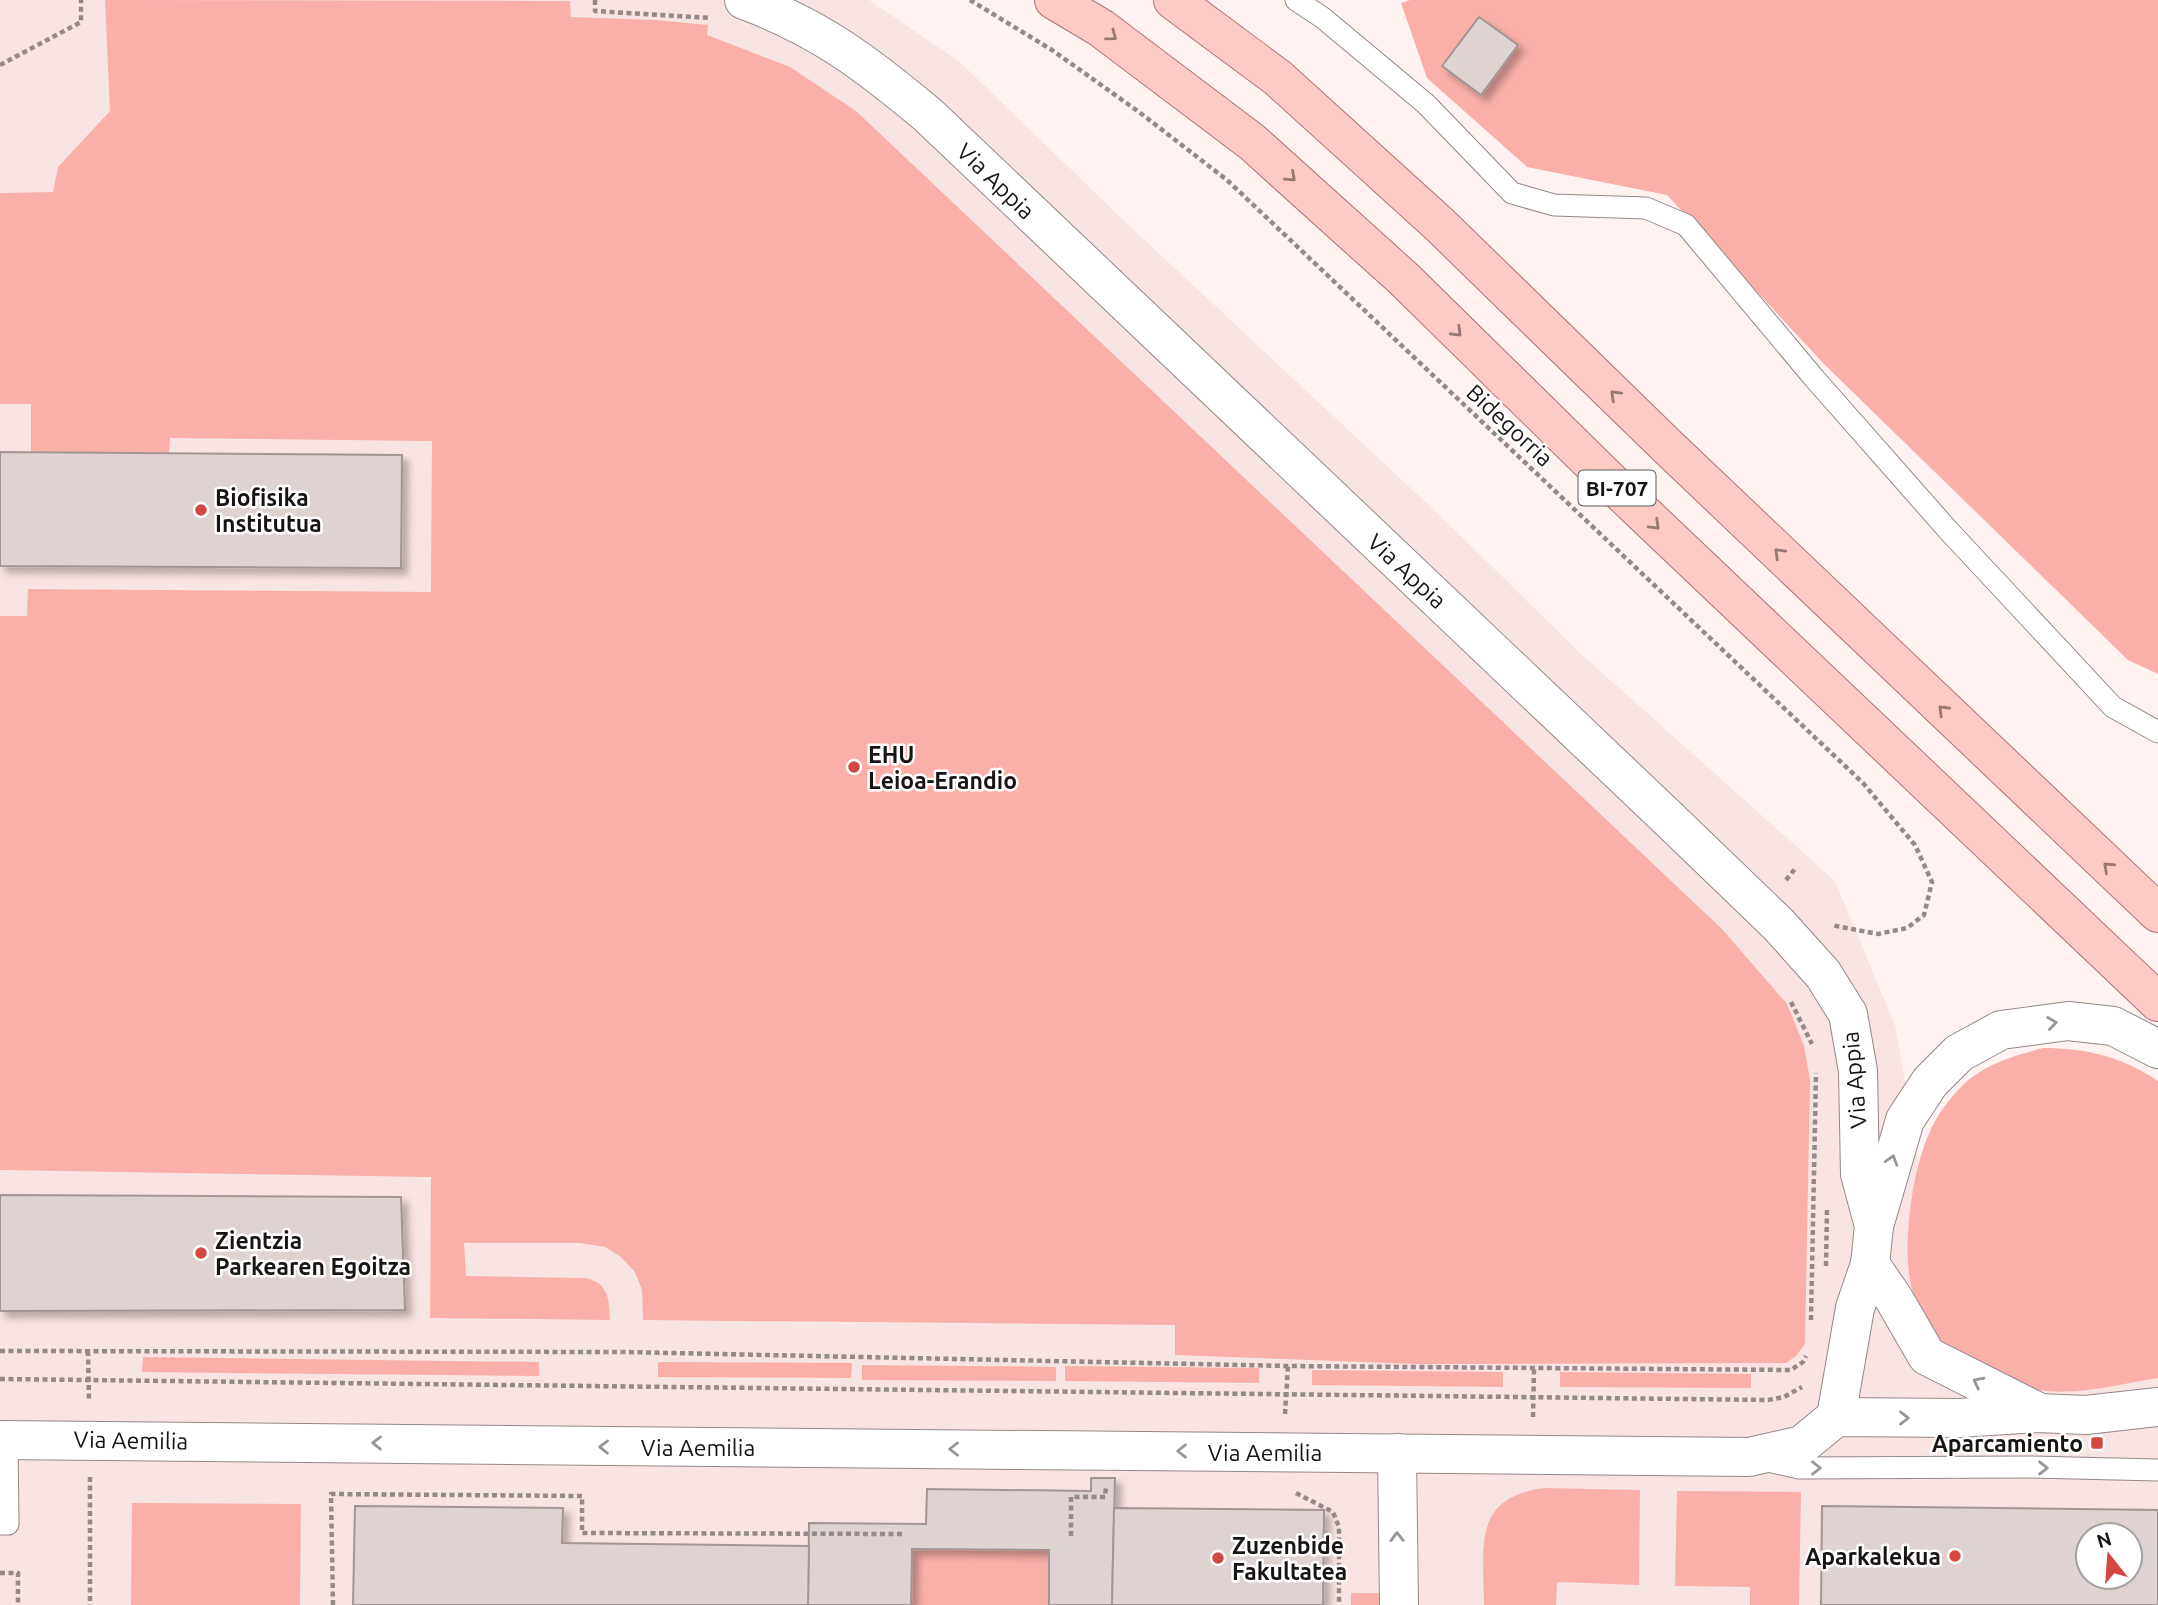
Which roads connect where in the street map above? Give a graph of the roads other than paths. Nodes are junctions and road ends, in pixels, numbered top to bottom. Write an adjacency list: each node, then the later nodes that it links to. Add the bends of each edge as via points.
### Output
1 (1054, 0): 7 (main road, BI-707, one-way to 7, via 1101,28 1252,142 1394,270)
2 (1173, 0): 6 (main road, BI-707, one-way to 2, via 1439,223 1278,78)
3 (1296, 0): 5 (lane, via 1426,104 1512,193 1555,205 1646,208 1686,225 1922,499 2113,708)
4 (733, 11): 9 (street, Via Appia, via 780,13 871,67 928,115 1778,924 1823,974 1849,1014 1858,1071 1860,1174)
5 (2158, 733)
6 (2158, 913)
7 (2158, 1002)
8 (2158, 1049): 9 (street, one-way to 8, via 1905,1120 1930,1082 1959,1053 2001,1030 2068,1021 2113,1027)
9 (1874, 1226): 10 (street, Via Appia)
10 (1870, 1264): 12 (street, one-way to 10, via 1927,1356); 13 (street, Via Appia, via 1854,1308)
11 (2158, 1407): 12 (street, via 2087,1415)
12 (2038, 1413): 13 (street, one-way to 12)
13 (1836, 1417): 16 (street, Via Aemilia, via 1802,1445)
14 (4, 1440): 15 (street, Via Aemilia, one-way to 14); 18 (lane, via 8,1524)
15 (1397, 1453): 16 (street, Via Aemilia); 19 (street, one-way to 15)
16 (1749, 1457): 17 (lane, one-way to 17, via 1799,1468)
17 (2158, 1470)
18 (0, 1524)
19 (1399, 1605)

